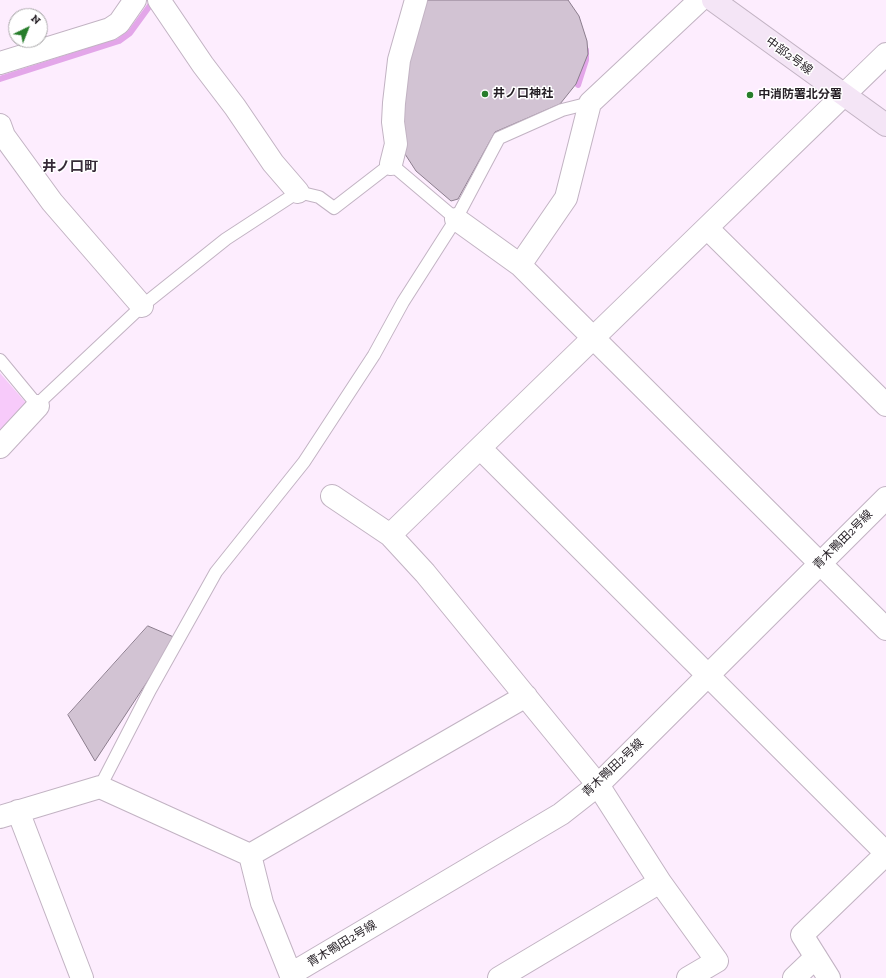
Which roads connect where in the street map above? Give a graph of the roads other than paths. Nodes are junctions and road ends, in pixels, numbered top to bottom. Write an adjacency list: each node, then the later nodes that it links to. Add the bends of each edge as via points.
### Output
1 (135, 0): 7 (street, via 119,23 110,28)
2 (416, 0): 12 (street, via 399,60 393,122 396,144)
3 (700, 0): 9 (street)
4 (713, 0): 8 (street, 中部2号線)
5 (162, 6): 13 (street, via 236,107 273,163)
6 (886, 54): 8 (street)
7 (0, 63)
8 (844, 95): 11 (street, 中部2号線); 15 (street)
9 (590, 103): 14 (lane, via 562,110 499,138); 16 (street, via 566,198)
10 (0, 125): 17 (street, via 4,136 52,202)
11 (886, 125)
12 (391, 164): 13 (lane, via 334,208 319,196); 14 (lane)
13 (298, 192): 17 (lane, via 226,239)
14 (456, 219): 16 (street); 32 (lane, via 403,302 374,355 304,462 216,572 150,690)
15 (707, 228): 18 (street); 20 (street)
16 (520, 265): 18 (street)
17 (142, 306): 21 (lane)
18 (593, 338): 23 (street); 27 (street)
19 (0, 360): 21 (lane)
20 (886, 405)
21 (38, 406): 22 (street)
22 (0, 447)
23 (480, 448): 26 (street); 29 (street)
24 (332, 496): 26 (street)
25 (886, 498): 27 (street, 青木鴨田2号線)
26 (390, 535): 30 (street, via 425,573)
27 (820, 564): 28 (street); 29 (street, 青木鴨田2号線)
28 (886, 629)
29 (708, 676): 31 (street, 青木鴨田2号線); 34 (street)
30 (526, 696): 31 (street); 35 (street)
31 (598, 785): 36 (street); 38 (street, 青木鴨田2号線, via 560,814)
32 (100, 787): 33 (street); 35 (street)
33 (9, 814): 39 (street)
34 (886, 853): 37 (street, via 802,935)
35 (250, 855): 38 (street, via 262,903)
36 (660, 882): 40 (street); 41 (street, via 717,961)
37 (816, 957): 42 (street); 43 (street)
38 (292, 976)
39 (82, 978)
40 (499, 978)
41 (688, 978)
42 (794, 978)
43 (828, 978)

